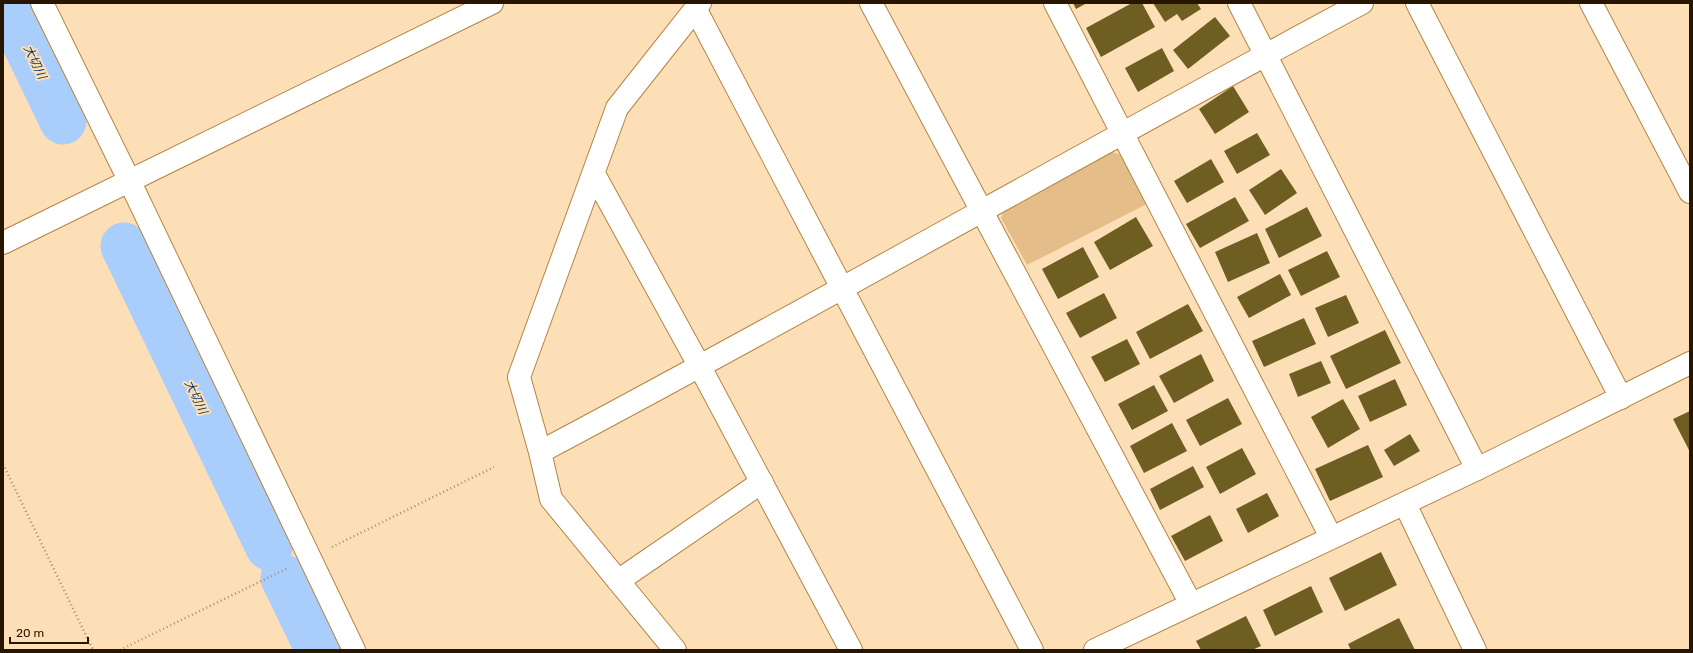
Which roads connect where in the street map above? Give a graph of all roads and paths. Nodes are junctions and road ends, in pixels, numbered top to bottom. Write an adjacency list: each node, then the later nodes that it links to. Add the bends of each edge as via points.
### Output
1 (42, 3): 13 (street)
2 (492, 3): 13 (street)
3 (871, 3): 15 (street)
4 (1055, 3): 11 (street)
5 (1239, 3): 10 (street)
6 (1362, 3): 10 (street)
7 (1417, 3): 20 (street)
8 (1591, 3): 14 (street)
9 (698, 6): 12 (street, via 617,108); 17 (street)
10 (1266, 54): 11 (street); 23 (street)
11 (1122, 134): 15 (street); 26 (street)
12 (594, 174): 19 (street); 21 (street, via 519,377)
13 (129, 180): 16 (street); 30 (street)
14 (1690, 192)
15 (983, 210): 17 (street); 28 (street)
16 (3, 243)
17 (843, 286): 19 (street); 33 (street)
18 (1690, 363): 20 (street)
19 (700, 367): 21 (street); 24 (street)
20 (1621, 398): 23 (street)
21 (540, 452): 27 (street, via 551,499)
22 (3, 464): 29 (path)
23 (1477, 469): 25 (street)
24 (762, 482): 27 (street); 32 (street)
25 (1404, 504): 26 (street); 35 (street)
26 (1331, 537): 28 (street)
27 (618, 581): 31 (street)
28 (1191, 604): 34 (street)
29 (93, 650)
30 (354, 650)
31 (675, 650)
32 (851, 650)
33 (1032, 650)
34 (1095, 650)
35 (1475, 650)

